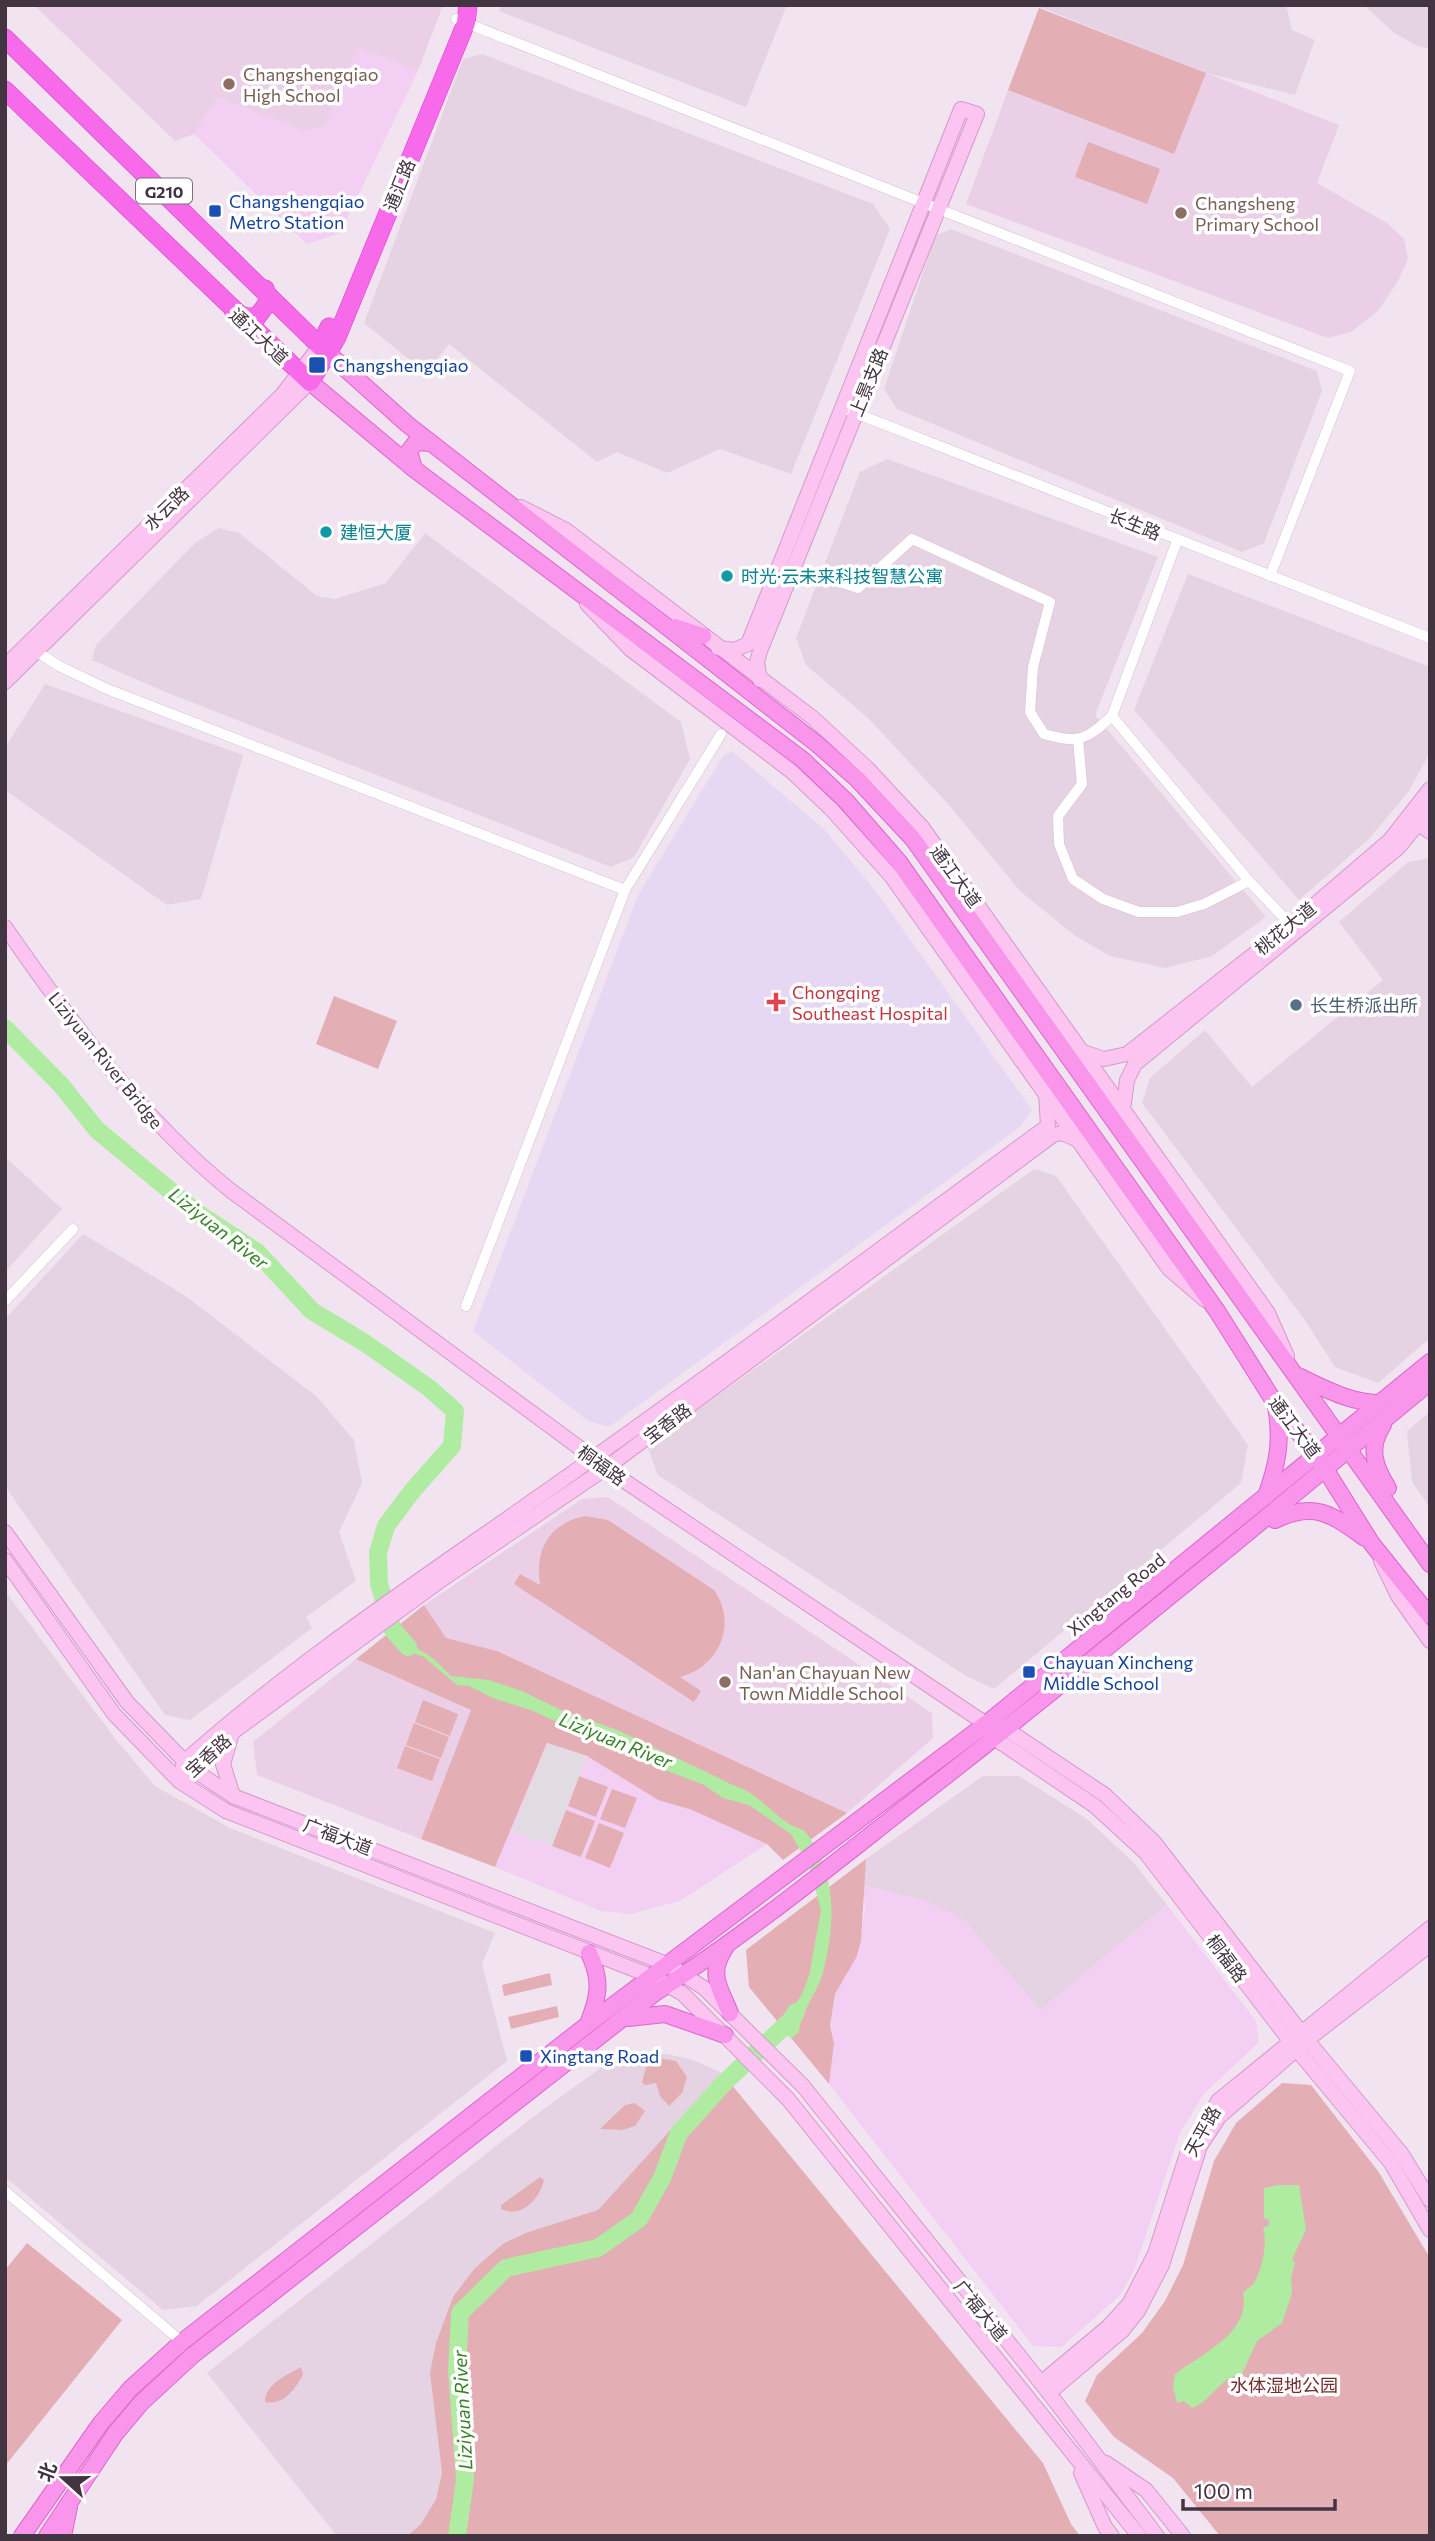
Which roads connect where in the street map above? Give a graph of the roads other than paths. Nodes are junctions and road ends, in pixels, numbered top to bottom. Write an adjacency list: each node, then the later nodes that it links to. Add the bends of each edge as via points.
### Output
1 (462, 13): 4 (street); 8 (highway, 通汇路)
2 (5, 38): 6 (highway, 通江大道 / G210)
3 (5, 90): 7 (highway, 通江大道 / G210)
4 (923, 203): 5 (street); 5 (street, 上景支路, via 961,109 977,114); 10 (street, 上景支路)
5 (938, 209): 10 (street, 上景支路); 16 (street, via 1350,371)
6 (265, 289): 7 (highway, via 269,301 257,317); 8 (highway, 通江大道 / G210)
7 (234, 313): 9 (highway, 通江大道 / G210)
8 (324, 350): 9 (highway, 通汇路); 11 (main road, 通江大道)
9 (305, 379): 12 (main road, 通江大道); 21 (street, 水云路)
10 (849, 411): 14 (street, 长生路); 15 (street, 上景支路)
11 (431, 443): 12 (main road, via 416,442 411,447); 13 (main road, 通江大道)
12 (414, 469): 17 (main road, 通江大道)
13 (496, 495): 18 (main road, 通江大道); 19 (street, 通江大道, via 566,530)
14 (1177, 541): 16 (street, 长生路); 28 (street)
15 (785, 571): 23 (street, 上景支路); 31 (street, via 818,575 858,588 912,539 1050,602 1033,667 1030,712 1044,734)
16 (1270, 576): 20 (street, 长生路)
17 (566, 583): 27 (street, 通江大道, via 630,649); 49 (main road, 通江大道, via 803,760 846,801 899,862)
18 (663, 623): 19 (main road); 51 (main road, 通江大道, via 817,744 913,839 1252,1320)
19 (703, 636): 22 (street, 通江大道)
20 (1430, 638)
21 (31, 648): 24 (street, 水云路); 26 (street, 水云路); 36 (street, via 107,690)
22 (718, 648): 23 (street); 25 (street, 通江大道)
23 (754, 648): 25 (street)
24 (5, 666)
25 (760, 680): 39 (street, 通江大道, via 813,718 922,827)
26 (5, 682)
27 (708, 710): 29 (street); 30 (street, 通江大道)
28 (1111, 716): 31 (street, via 1089,737); 35 (street)
29 (721, 734): 30 (street); 36 (street)
30 (741, 736): 41 (street, 通江大道, via 791,771 891,876)
31 (1078, 739): 35 (street, via 1082,784 1058,816 1059,844 1073,879 1103,899 1139,912 1177,912)
32 (1430, 789): 33 (street, 桃花大道)
33 (1427, 807): 34 (street, 桃花大道)
34 (1419, 824): 38 (street, 桃花大道, via 1390,840)
35 (1249, 881): 38 (street)
36 (625, 890): 48 (street)
37 (5, 927): 45 (street, Liziyuan River Bridge, via 162,1130)
38 (1294, 928): 40 (street, 桃花大道)
39 (1083, 1052): 40 (street, via 1104,1059); 42 (street, 通江大道)
40 (1131, 1059): 42 (street)
41 (1046, 1093): 43 (street); 44 (street, 通江大道)
42 (1123, 1110): 51 (street, 通江大道, via 1268,1313)
43 (1050, 1130): 44 (street); 57 (street, 宝香路); 58 (street, 宝香路)
44 (1079, 1140): 49 (street, 通江大道, via 1168,1269)
45 (230, 1190): 57 (street, 桐福路)
46 (73, 1230): 47 (street)
47 (5, 1301)
48 (466, 1306)
49 (1217, 1311): 53 (main road, 通江大道)
50 (1430, 1362): 54 (main road)
51 (1295, 1374): 54 (main road); 55 (main road, 通江大道)
52 (1430, 1382): 54 (main road)
53 (1275, 1404): 56 (main road, 通江大道); 60 (main road, via 1280,1453)
54 (1385, 1410): 55 (main road); 64 (main road, via 1375,1437 1374,1458)
55 (1345, 1443): 56 (main road, Xingtang Road); 59 (main road, Xingtang Road); 64 (main road, 通江大道)
56 (1317, 1456): 59 (main road, 通江大道); 60 (main road, Xingtang Road)
57 (593, 1458): 58 (street, 桐福路); 67 (street, 宝香路)
58 (606, 1468): 67 (street, 宝香路); 71 (street, 桐福路)
59 (1326, 1470): 62 (main road, Xingtang Road); 63 (main road, 通江大道)
60 (1265, 1497): 71 (main road, Xingtang Road)
61 (5, 1531): 73 (street, 广福大道, via 127,1702)
62 (1250, 1531): 63 (main road, via 1306,1509 1334,1517); 71 (main road, Xingtang Road)
63 (1373, 1544): 68 (main road, 通江大道); 70 (street, 通江大道, via 1398,1596)
64 (1419, 1548): 66 (main road, 通江大道)
65 (5, 1560): 74 (street, 广福大道, via 114,1714)
66 (1430, 1564)
67 (434, 1578): 69 (street, 宝香路)
68 (1430, 1616)
69 (360, 1632): 72 (street, 宝香路); 73 (street, 宝香路, via 226,1724)
70 (1430, 1641)
71 (996, 1731): 77 (main road, Xingtang Road); 80 (main road, Xingtang Road, via 846,1833); 88 (street, 桐福路, via 1096,1806 1145,1852)
72 (233, 1732): 73 (street, 宝香路); 75 (street, via 223,1764)
73 (188, 1766): 74 (street, 宝香路); 75 (street, 广福大道)
74 (179, 1781): 79 (street, 广福大道, via 226,1811)
75 (233, 1796): 80 (street, 广福大道)
76 (1430, 1928): 88 (street, 天平路)
77 (729, 1943): 81 (main road, Xingtang Road); 84 (main road, via 715,1963 717,1982)
78 (1430, 1945): 88 (street, 天平路)
79 (589, 1953): 82 (street, 广福大道); 86 (main road, via 600,1983)
80 (668, 1965): 81 (street, 广福大道); 82 (main road, Xingtang Road)
81 (685, 1974): 83 (main road, Xingtang Road); 84 (street, 广福大道)
82 (651, 1976): 83 (street, 广福大道); 86 (main road, Xingtang Road)
83 (668, 1985): 85 (main road, Xingtang Road); 87 (street, 广福大道)
84 (730, 2013): 93 (street, 广福大道, via 803,2086)
85 (622, 2020): 87 (main road, via 665,2014); 96 (main road, Xingtang Road, via 193,2355 141,2403)
86 (587, 2025): 92 (main road, Xingtang Road)
87 (725, 2035): 94 (street, 广福大道, via 788,2099)
88 (1299, 2041): 90 (street, 桐福路, via 1401,2152); 91 (street, 桐福路, via 1391,2163); 93 (street, 天平路, via 1218,2101 1187,2154 1155,2254 1129,2304)
89 (5, 2191): 92 (street)
90 (1430, 2200)
91 (1430, 2230)
92 (183, 2342): 97 (main road, Xingtang Road, via 130,2389 101,2423)
93 (1045, 2388): 95 (street, 广福大道)
94 (1075, 2459): 100 (street); 101 (street, 广福大道)
95 (1100, 2459): 102 (street, 广福大道); 103 (street, via 1146,2490)
96 (72, 2495): 98 (main road, Xingtang Road); 99 (main road)
97 (22, 2536)
98 (47, 2536)
99 (63, 2536)
100 (1112, 2536)
101 (1139, 2536)
102 (1157, 2536)
103 (1183, 2536)

